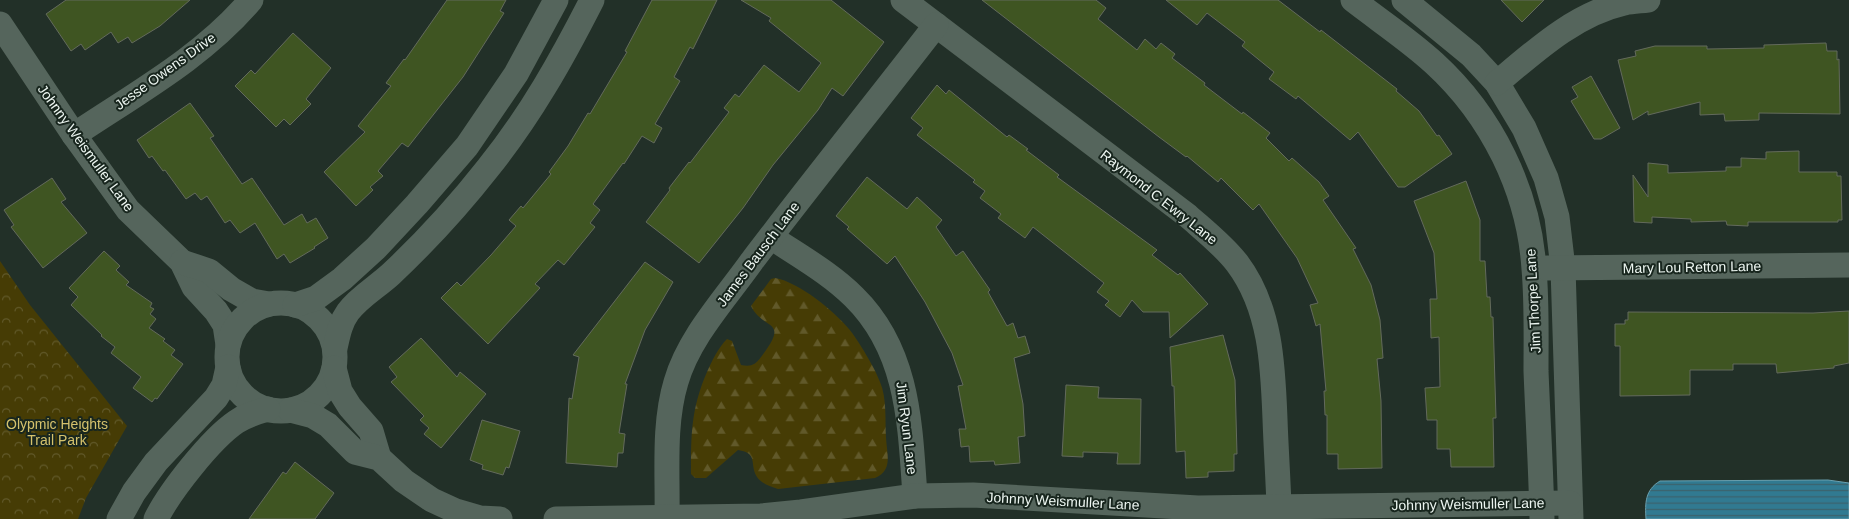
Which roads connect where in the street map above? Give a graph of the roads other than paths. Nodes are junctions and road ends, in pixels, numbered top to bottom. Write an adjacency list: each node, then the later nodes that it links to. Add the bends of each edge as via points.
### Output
1 (251, 0): 11 (street, Jesse Owens Drive, via 225,27 176,67)
2 (556, 0): 18 (street, via 516,74 467,146 376,248 316,298)
3 (592, 0): 20 (street, via 544,89 488,169 390,275 348,312 339,328)
4 (903, 0): 9 (street, Raymond C Ewry Lane)
5 (1354, 0): 15 (street, Jim Thorpe Lane, via 1434,63 1487,126 1518,188)
6 (1404, 0): 10 (street, via 1471,55)
7 (1648, 0): 10 (street, via 1624,3 1578,22)
8 (0, 24): 11 (street, Johnny Weismuller Lane)
9 (936, 26): 12 (street, James Bausch Lane); 24 (street, Raymond C Ewry Lane, via 1188,216 1237,264 1252,288 1269,340)
10 (1497, 83): 16 (street, via 1524,128 1546,178 1557,217)
11 (74, 135): 13 (street, Johnny Weismuller Lane, via 128,210)
12 (771, 237): 23 (street, Jim Ryun Lane, via 829,276 876,324 902,380); 27 (street, James Bausch Lane, via 715,311 682,363 675,384 668,432)
13 (182, 262): 17 (street, Johnny Weismuller Lane, via 209,271 252,301); 19 (street, Johnny Weismuller Lane, via 194,287 225,325)
14 (1849, 265): 16 (street, Mary Lou Retton Lane)
15 (1534, 268): 16 (street, Mary Lou Retton Lane); 25 (street, Jim Thorpe Lane)
16 (1564, 268): 26 (street)
17 (269, 304): 18 (street); 19 (street, via 243,319 234,331)
18 (295, 305): 20 (street, via 321,320 330,333)
19 (228, 356): 21 (street, via 233,382 242,394 254,404); 28 (street, via 224,385 216,398 156,462 134,492)
20 (334, 358): 21 (street, via 328,383 318,396 305,406); 22 (street, via 340,391 350,408 371,431)
21 (279, 410): 22 (street, via 313,416 328,425 355,452); 29 (street, via 251,414 224,431 182,479)
22 (379, 458): 30 (street, via 404,482 432,500 480,518)
23 (915, 496): 24 (street, Johnny Weismuller Lane, via 973,495 1198,508); 27 (street, Johnny Weismuller Lane, via 762,516)
24 (1279, 506): 25 (street, Johnny Weismuller Lane)
25 (1542, 511): 26 (street, Johnny Weismuller Lane)
26 (1570, 511)
27 (667, 518): 31 (street, Johnny Weismuller Lane)
28 (120, 519)
29 (156, 519)
30 (500, 519)
31 (556, 519)

